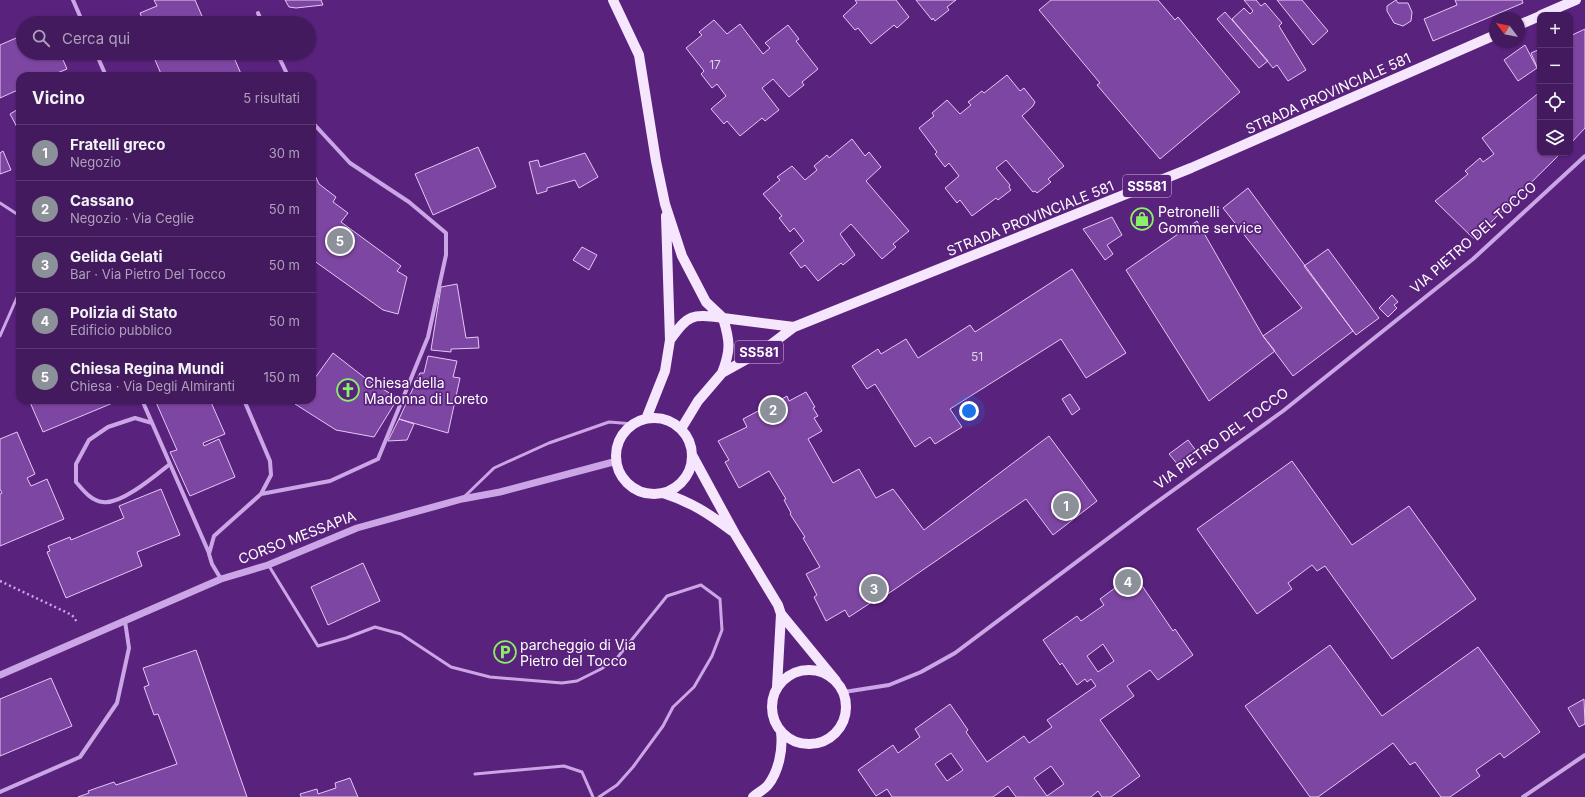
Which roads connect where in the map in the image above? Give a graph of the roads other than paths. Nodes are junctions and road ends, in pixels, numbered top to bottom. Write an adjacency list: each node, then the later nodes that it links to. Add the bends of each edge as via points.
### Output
1 (73, 0): 6 (street)
2 (613, 0): 18 (main road, via 639,55)
3 (1576, 0): 4 (main road)
4 (1548, 12)
5 (258, 13): 7 (street)
6 (80, 16)
7 (259, 16)
8 (1537, 17): 9 (main road)
9 (1525, 22)
10 (1489, 38): 22 (main road, STRADA PROVINCIALE 581 / SS581, via 1191,168)
11 (99, 60): 13 (street)
12 (280, 60): 14 (street)
13 (104, 72)
14 (286, 72)
15 (316, 126): 36 (street, via 350,163 409,202 446,233 446,255 428,337 410,386 378,458 330,480)
16 (1585, 156): 47 (street, VIA PIETRO DEL TOCCO, via 1473,259 1283,411 955,653 921,672 889,685)
17 (0, 203): 19 (lane)
18 (665, 204): 21 (main road, via 682,256 706,302); 24 (main road)
19 (16, 213)
20 (16, 300): 23 (lane)
21 (723, 318): 22 (main road, SS581); 24 (main road, via 692,316 684,321); 25 (main road, via 730,341 728,358)
22 (794, 327): 25 (main road, SS581, via 765,349)
23 (0, 336)
24 (670, 340): 28 (main road, via 665,371)
25 (722, 373): 31 (main road, SS581, via 698,401)
26 (144, 404): 29 (street)
27 (246, 404): 36 (street, via 270,461 271,475)
28 (646, 419): 30 (main road); 31 (main road, via 659,418)
29 (152, 423): 34 (street); 34 (street, via 135,418 108,428 89,440 76,464 76,482 89,497 104,503 125,497)
30 (634, 424): 33 (main road, via 620,440); 37 (lane, via 609,422 549,443 494,468)
31 (681, 429): 32 (main road, via 689,441)
32 (692, 455): 35 (main road, via 684,479 675,488); 38 (main road)
33 (617, 461): 35 (main road, via 620,471 633,487 642,492); 37 (street, CORSO MESSAPIA, via 500,492)
34 (170, 464): 39 (street)
35 (662, 493): 38 (main road, via 685,500 705,511)
36 (261, 494): 39 (street, via 214,536)
37 (462, 499): 40 (street, CORSO MESSAPIA, via 357,528)
38 (735, 534): 42 (main road)
39 (210, 554): 41 (street, via 212,564)
40 (268, 565): 41 (street, CORSO MESSAPIA); 53 (lane, via 318,646 375,627 401,634 451,667 490,677 562,683 577,681 601,669 616,658 667,596 701,585 720,599 722,630 712,656 694,687 673,707 663,726 633,767 617,786)
41 (221, 579): 43 (street, CORSO MESSAPIA)
42 (781, 614): 45 (main road); 46 (main road)
43 (125, 621): 44 (street, CORSO MESSAPIA); 51 (street, via 129,648 118,703 80,757)
44 (0, 675)
45 (836, 681): 46 (main road, via 822,672 805,670 794,673); 47 (main road)
46 (778, 687): 48 (main road, via 773,698 772,710)
47 (844, 692): 48 (main road, via 845,715 834,735 824,741 807,744 790,739)
48 (781, 732): 54 (main road, via 779,761 768,785)
49 (1585, 755): 55 (street)
50 (475, 774): 52 (lane, via 564,766 582,772)
51 (0, 792)
52 (593, 797)
53 (598, 797)
54 (753, 797)
55 (1524, 797)

